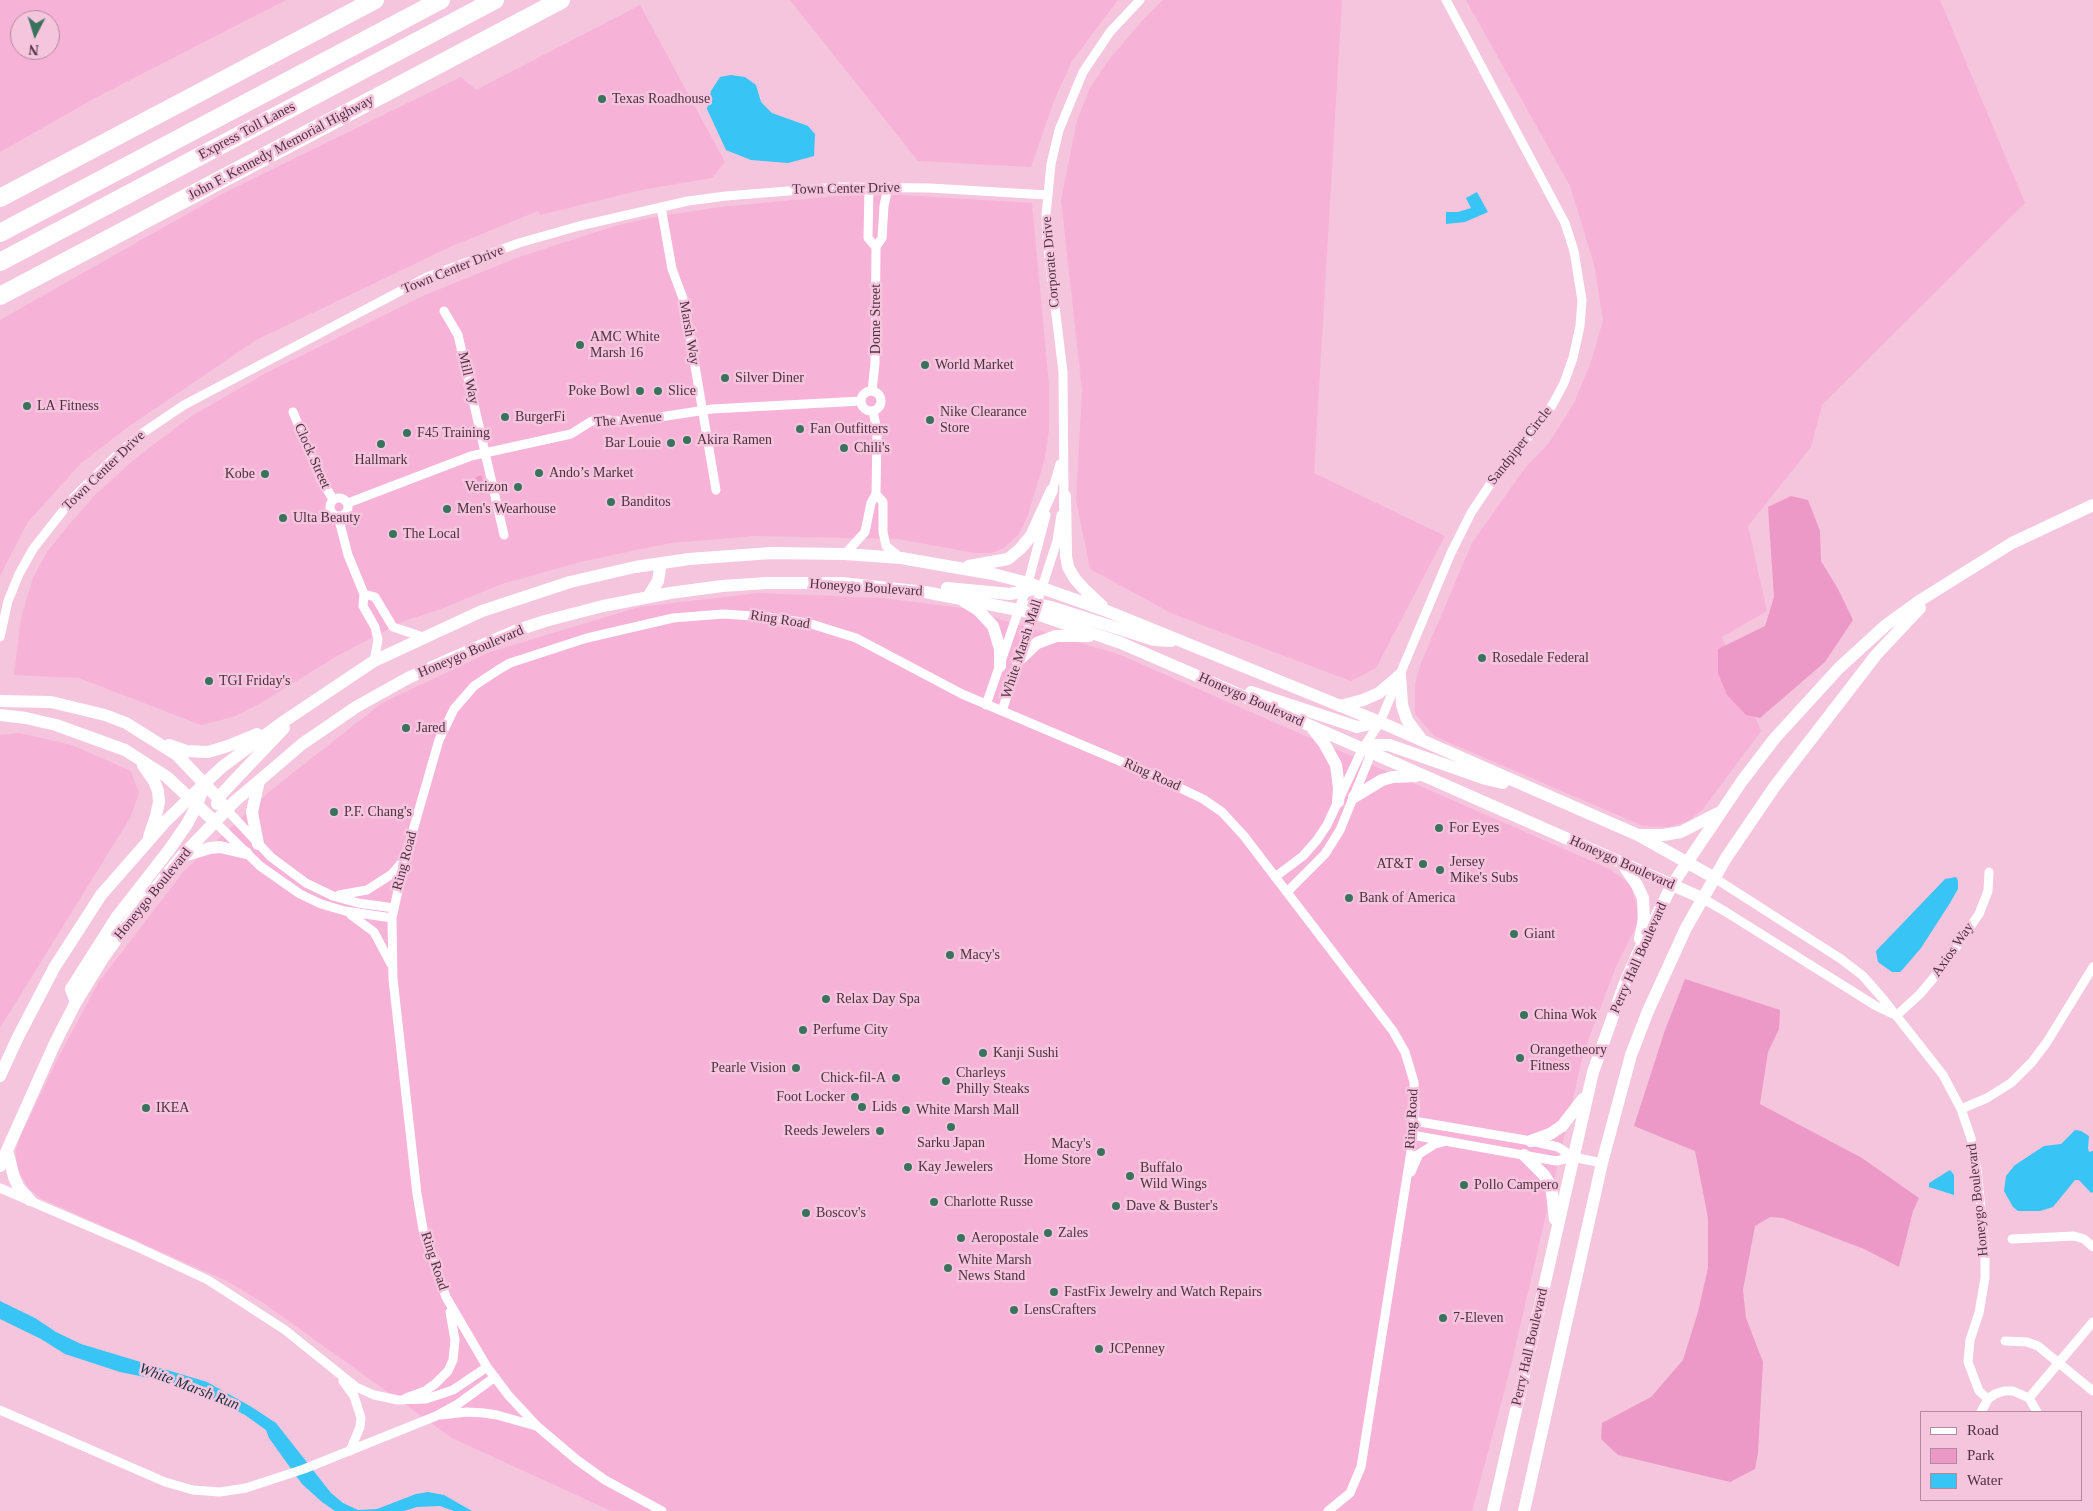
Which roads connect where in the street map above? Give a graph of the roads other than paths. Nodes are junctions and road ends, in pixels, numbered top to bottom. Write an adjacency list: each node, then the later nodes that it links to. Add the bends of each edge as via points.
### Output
1 (375, 0): 10 (highway)
2 (441, 0): 12 (highway, Express Toll Lanes)
3 (495, 0): 14 (highway, Express Toll Lanes)
4 (561, 0): 15 (highway, John F. Kennedy Memorial Highway)
5 (1140, 0): 9 (street, Corporate Drive, via 1110,32 1083,72 1054,147)
6 (1446, 0): 55 (street, Sandpiper Circle, via 1565,223 1574,251 1582,300 1580,326 1564,383 1547,414 1471,513)
7 (868, 187): 8 (street, Town Center Drive); 11 (street, Town Center Drive, via 745,194); 13 (street, Dome Street, via 868,238)
8 (888, 187): 9 (street, Town Center Drive); 13 (street, Dome Street, via 882,238)
9 (1047, 195): 23 (street, Corporate Drive, via 1047,241 1063,372)
10 (0, 198)
11 (661, 207): 19 (street, Marsh Way, via 672,269 684,301); 48 (street, Town Center Drive, via 519,243 435,274 184,405 121,451 73,498 49,527 19,574 8,600)
12 (0, 233)
13 (876, 247): 17 (street, Dome Street, via 876,363)
14 (0, 262)
15 (0, 296)
16 (444, 311): 22 (street, Mill Way, via 458,335)
17 (872, 391): 18 (street, via 863,395); 20 (street, via 881,399)
18 (861, 401): 19 (street, The Avenue); 20 (street, via 864,409)
19 (702, 410): 22 (street, The Avenue, via 636,422 598,420 571,434); 24 (street, Marsh Way)
20 (873, 411): 26 (street, via 877,431)
21 (293, 412): 28 (street, Clock Street, via 320,480)
22 (484, 452): 29 (street, The Avenue); 32 (street, Mill Way)
23 (1062, 459): 25 (street, Corporate Drive); 27 (street, Corporate Drive)
24 (716, 490)
25 (1052, 490): 36 (main road, via 1031,536 1008,559); 39 (street, Corporate Drive)
26 (876, 494): 33 (street, via 865,532); 34 (street, via 883,502 886,546)
27 (1064, 496): 40 (street, Corporate Drive, via 1057,541); 46 (main road, via 1068,567 1086,592)
28 (333, 499): 29 (street, via 340,497); 31 (street, via 330,509)
29 (348, 503): 31 (street, via 347,512)
30 (2093, 505): 37 (main road, Perry Hall Boulevard, via 2012,544)
31 (338, 516): 41 (street, via 348,555)
32 (504, 535)
33 (845, 554): 34 (main road, Honeygo Boulevard); 35 (main road, Honeygo Boulevard, via 733,554)
34 (901, 558): 36 (main road, Honeygo Boulevard)
35 (661, 563): 42 (main road, via 658,581); 49 (main road, Honeygo Boulevard, via 570,582 482,611)
36 (954, 568): 39 (main road, Honeygo Boulevard)
37 (1965, 572): 78 (main road, Perry Hall Boulevard, via 1886,625 1839,668 1775,738); 90 (main road, Perry Hall Boulevard, via 1923,606 1876,655 1775,786)
38 (880, 586): 39 (main road, via 944,587 1010,594); 42 (main road, Honeygo Boulevard, via 767,583); 43 (main road, Honeygo Boulevard)
39 (1027, 587): 40 (main road); 44 (street, Corporate Drive)
40 (1042, 588): 45 (street, White Marsh Mall); 46 (main road, Honeygo Boulevard)
41 (364, 594): 49 (street, via 375,597 393,627); 51 (street, via 362,606 375,627 378,640)
42 (648, 597): 70 (main road, Honeygo Boulevard, via 574,613 515,632 408,678 332,723)
43 (957, 597): 44 (main road, Honeygo Boulevard); 54 (main road, via 978,610 993,626 1000,649)
44 (1020, 609): 45 (main road); 54 (street, White Marsh Mall)
45 (1035, 609): 47 (main road, Honeygo Boulevard); 50 (main road, via 1051,607 1154,640); 52 (street, White Marsh Mall)
46 (1107, 611): 50 (main road, Honeygo Boulevard)
47 (1100, 636): 52 (main road, via 1056,636 1037,642); 53 (main road, Honeygo Boulevard)
48 (0, 637)
49 (423, 637): 51 (main road, Honeygo Boulevard)
50 (1181, 641): 58 (main road, Honeygo Boulevard)
51 (374, 661): 60 (main road, Honeygo Boulevard)
52 (1018, 661): 59 (street, White Marsh Mall)
53 (1170, 665): 62 (main road, via 1357,727); 64 (main road, Honeygo Boulevard)
54 (1000, 666): 57 (street, White Marsh Mall)
55 (1400, 675): 58 (main road, via 1379,693); 62 (street, Sandpiper Circle); 66 (main road, via 1402,705 1407,720)
56 (0, 701): 65 (main road, via 51,702 126,723)
57 (986, 704): 59 (street, Ring Road); 85 (street, Ring Road, via 856,638 791,620 745,614 707,614 673,618 587,638 510,663 462,698 439,740)
58 (1340, 706): 62 (main road, Honeygo Boulevard)
59 (1002, 711): 89 (street, Ring Road, via 1203,799 1235,825)
60 (298, 712): 63 (main road, Honeygo Boulevard); 74 (main road)
61 (0, 715): 68 (main road, via 26,718 81,733)
62 (1380, 722): 66 (main road, Honeygo Boulevard); 67 (street, Sandpiper Circle); 67 (street)
63 (280, 724): 65 (main road, via 208,752 186,751); 71 (main road, Honeygo Boulevard)
64 (1310, 725): 67 (main road, Honeygo Boulevard); 76 (main road, via 1336,765)
65 (150, 737): 71 (main road, via 177,755)
66 (1427, 744): 72 (main road, Honeygo Boulevard)
67 (1369, 750): 69 (main road, Honeygo Boulevard); 72 (main road, via 1389,745 1486,779); 73 (street); 76 (street)
68 (139, 759): 75 (main road, via 167,777); 81 (main road, via 158,791 156,816)
69 (1420, 776): 73 (main road, via 1382,780); 86 (main road, Honeygo Boulevard)
70 (260, 780): 77 (main road, Honeygo Boulevard); 82 (main road, via 252,812)
71 (205, 783): 74 (main road); 75 (main road, Honeygo Boulevard)
72 (1525, 787): 80 (main road, Honeygo Boulevard)
73 (1354, 797): 92 (street, via 1325,854)
74 (218, 798): 77 (main road); 79 (main road)
75 (194, 801): 79 (main road); 81 (main road, Honeygo Boulevard); 100 (main road, via 169,850 116,918 71,989)
76 (1338, 802): 89 (street, via 1317,840 1303,856)
77 (227, 810): 79 (main road, Honeygo Boulevard); 82 (street)
78 (1720, 812): 80 (main road, via 1681,832); 87 (main road, Perry Hall Boulevard)
79 (215, 822): 83 (street); 84 (main road, Honeygo Boulevard)
80 (1638, 835): 87 (main road, Honeygo Boulevard)
81 (147, 842): 102 (main road, Honeygo Boulevard, via 101,895 54,968)
82 (258, 844): 93 (street, via 293,874)
83 (246, 853): 84 (main road, via 231,848 210,848); 95 (street, via 300,894)
84 (181, 857): 100 (main road, Honeygo Boulevard, via 138,908)
85 (405, 858): 93 (street, via 392,874 367,890); 96 (street, Ring Road)
86 (1622, 863): 91 (main road, Honeygo Boulevard); 97 (main road, via 1643,898 1644,919)
87 (1686, 864): 90 (main road, Honeygo Boulevard); 91 (main road, Perry Hall Boulevard)
88 (1988, 872): 101 (street, Axios Way, via 1988,891 1978,914 1942,968)
89 (1275, 877): 92 (street, Ring Road)
90 (1713, 877): 94 (main road, Perry Hall Boulevard); 101 (street, Honeygo Boulevard, via 1842,959 1863,976)
91 (1672, 885): 94 (main road, Honeygo Boulevard); 97 (main road, Perry Hall Boulevard)
92 (1287, 892): 105 (street, Ring Road, via 1399,1040 1414,1082)
93 (332, 896): 96 (street)
94 (1702, 898): 101 (street, Honeygo Boulevard); 112 (main road, Perry Hall Boulevard, via 1671,960 1631,1055)
95 (345, 911): 96 (street); 98 (street, via 374,932)
96 (393, 913): 98 (street, Ring Road)
97 (1637, 955): 103 (main road, Perry Hall Boulevard, via 1610,1020)
98 (392, 966): 120 (street, Ring Road, via 417,1194 424,1235)
99 (2093, 967): 104 (street, via 2032,1062 2011,1084)
100 (76, 1002): 109 (main road, Honeygo Boulevard)
101 (1896, 1016): 104 (street, Honeygo Boulevard, via 1943,1075)
102 (0, 1076)
103 (1588, 1093): 108 (main road, via 1562,1126); 111 (main road, Perry Hall Boulevard)
104 (1961, 1109): 130 (street, Honeygo Boulevard, via 1977,1169 1985,1249 1985,1278 1968,1362 1979,1391)
105 (1414, 1121): 106 (street, Ring Road); 108 (street)
106 (1412, 1135): 107 (street); 114 (street, Ring Road)
107 (1450, 1141): 110 (street); 114 (street, via 1435,1144 1418,1154)
108 (1532, 1141): 111 (street, via 1558,1147)
109 (7, 1150): 113 (main road, Honeygo Boulevard); 116 (main road, via 19,1188)
110 (1524, 1155): 111 (street, via 1556,1161); 117 (main road, via 1549,1183)
111 (1573, 1157): 112 (street); 117 (main road, Perry Hall Boulevard)
112 (1602, 1163): 140 (main road, Perry Hall Boulevard)
113 (0, 1166)
114 (1406, 1184): 138 (street, Ring Road, via 1361,1467 1350,1493)
115 (0, 1188): 116 (street)
116 (30, 1200): 125 (street, via 208,1280 285,1330)
117 (1556, 1228): 139 (main road, Perry Hall Boulevard)
118 (2012, 1239): 119 (street, via 2074,1236)
119 (2093, 1247)
120 (446, 1297): 124 (street, Ring Road); 129 (street, via 456,1340 448,1371 425,1391)
121 (2093, 1322): 123 (street)
122 (2005, 1341): 123 (street, via 2038,1346)
123 (2059, 1363): 127 (street); 128 (street)
124 (487, 1367): 126 (street, Ring Road); 129 (street, via 446,1393)
125 (338, 1374): 129 (street, via 364,1392); 136 (street, via 354,1396 361,1418)
126 (495, 1377): 134 (street); 135 (street, Ring Road)
127 (2093, 1391)
128 (2029, 1398): 130 (street, via 2004,1391); 133 (street)
129 (398, 1400)
130 (1988, 1400): 132 (street)
131 (0, 1410): 136 (street, via 152,1477 180,1487 209,1492 233,1491)
132 (1982, 1411)
133 (2036, 1411)
134 (436, 1416): 135 (street, via 484,1413); 136 (street)
135 (538, 1427): 137 (street, Ring Road, via 605,1480)
136 (350, 1451)
137 (662, 1511)
138 (1328, 1511)
139 (1493, 1511)
140 (1524, 1511)

